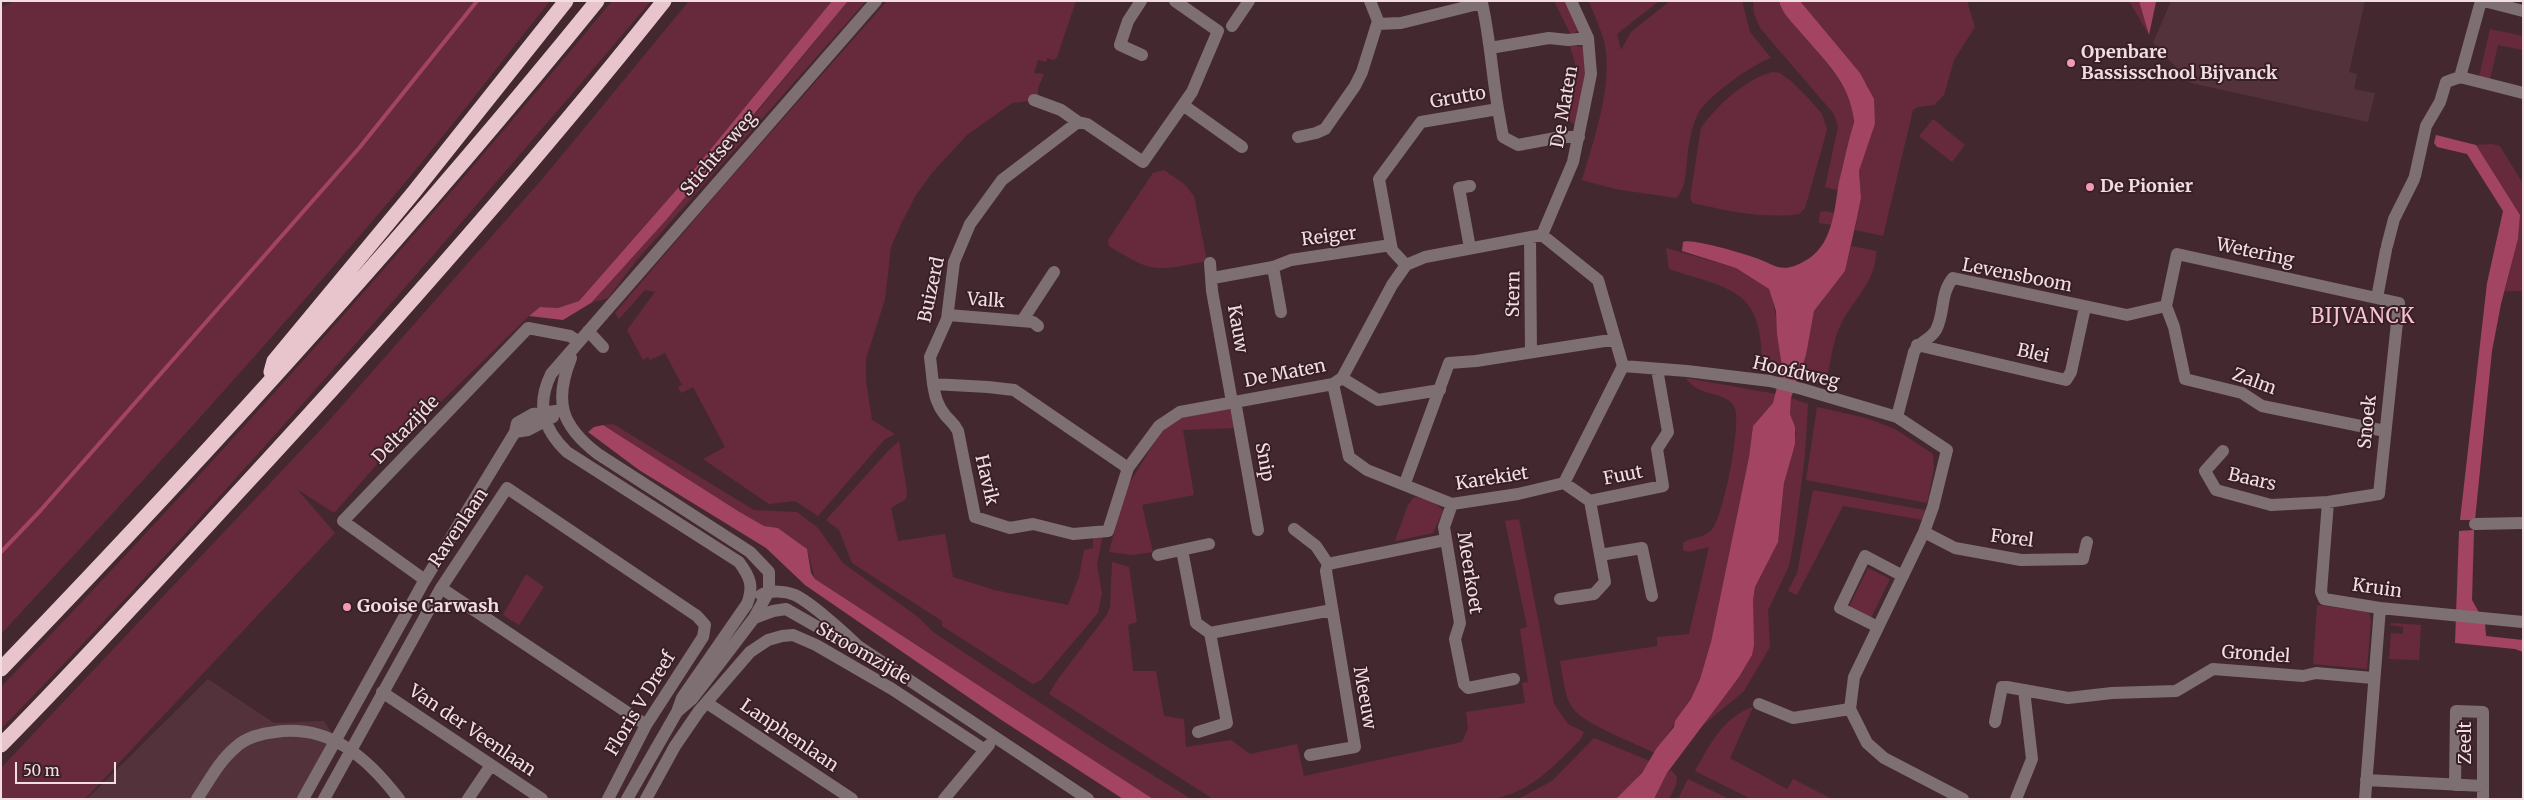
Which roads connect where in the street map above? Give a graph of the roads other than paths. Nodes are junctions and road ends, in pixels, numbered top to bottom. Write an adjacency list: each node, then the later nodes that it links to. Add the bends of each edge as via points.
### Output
1 (566, 1): 54 (highway, via 274,361)
2 (597, 1): 54 (highway, via 416,216)
3 (664, 1): 110 (highway, via 598,84 313,411 69,676)
4 (876, 1): 44 (street, Stichtseweg)
5 (1141, 1): 17 (street, via 1128,21 1120,45)
6 (1175, 1): 21 (street, via 1218,31)
7 (1249, 1): 14 (street)
8 (1370, 1): 13 (street, via 1377,15)
9 (1571, 1): 15 (street, De Maten)
10 (2483, 1): 12 (street); 18 (street)
11 (1484, 2): 13 (street, via 1401,23); 16 (street)
12 (2523, 11)
13 (1377, 24): 25 (street, via 1360,77 1335,115 1322,131)
14 (1232, 26)
15 (1588, 38): 16 (street, via 1548,38); 24 (street, De Maten, via 1591,74)
16 (1490, 48): 22 (street)
17 (1142, 55)
18 (2460, 77): 19 (street); 36 (street, via 2446,82 2440,102 2426,126 2414,178 2391,226)
19 (2523, 93)
20 (1034, 100): 23 (street, via 1061,110)
21 (1183, 106): 23 (street, via 1143,162 1087,124); 26 (street)
22 (1498, 109): 24 (street, Grutto, via 1503,137 1518,145); 29 (street, Grutto, via 1421,122 1378,179)
23 (1078, 122): 41 (street, Buizerd, via 1002,180 975,216 954,262)
24 (1579, 136): 28 (street, De Maten, via 1573,162)
25 (1298, 137)
26 (1242, 147)
27 (1470, 186): 30 (street, via 1460,188)
28 (1536, 236): 30 (street); 45 (street, via 1598,280); 49 (street, Stern)
29 (1391, 245): 32 (street, Grutto); 33 (street, Reiger, via 1300,258)
30 (1470, 248): 32 (street, via 1419,258)
31 (1210, 263): 35 (street, Kauw)
32 (1406, 265): 52 (street, De Maten)
33 (1273, 267): 35 (street, Reiger); 40 (street)
34 (1054, 272): 42 (street, Valk)
35 (1213, 278): 56 (street, Kauw, via 1212,291)
36 (2377, 298): 37 (street, Wetering); 38 (street, Wetering, via 2177,254)
37 (2399, 303): 60 (street, Snoek)
38 (2166, 306): 39 (street, Levensboom, via 2127,315); 60 (street, Zalm, via 2185,379 2242,393 2262,406)
39 (2085, 307): 46 (street, Levensboom, via 1953,278 1946,286 1935,332); 46 (street, Blei, via 2071,372 2066,380)
40 (1282, 312)
41 (948, 315): 42 (street, Valk); 53 (street, Buizerd, via 930,358)
42 (1022, 321): 43 (street, Valk)
43 (1038, 326)
44 (588, 331): 47 (street, Stichtseweg); 48 (street)
45 (1614, 341): 49 (street); 50 (street)
46 (1918, 345): 59 (street)
47 (576, 346): 57 (street, Stichtseweg, via 562,379 560,395); 58 (street, Stichtseweg, via 548,380 542,399); 82 (street, Deltazijde, via 570,336 528,328 343,521)
48 (603, 347)
49 (1531, 352): 55 (street, via 1449,362)
50 (1623, 366): 51 (street, Hoofdweg); 63 (street)
51 (1657, 369): 59 (street, Hoofdweg, via 1770,381); 65 (street, Fuut, via 1668,432 1657,449 1663,486)
52 (1338, 381): 55 (street, via 1378,400); 56 (street, De Maten); 64 (street, Karekiet, via 1349,457 1367,470)
53 (933, 384): 62 (street, via 1014,390); 72 (street, Havik, via 937,404 958,431 975,517 1010,528 1034,524 1074,534)
54 (266, 385): 96 (highway)
55 (1440, 390): 64 (street)
56 (1234, 402): 62 (street, De Maten, via 1180,412 1158,426); 71 (street, Snip)
57 (563, 410): 58 (street); 84 (street, via 579,438 598,454 750,552 769,572)
58 (545, 417): 82 (street, via 520,420); 87 (street, Floris V Dreef, via 554,438 568,452 739,562 751,580 752,591)
59 (1897, 417): 73 (street, Hoofdweg, via 1947,450)
60 (2385, 431): 66 (street, Snoek, via 2379,494)
61 (2223, 451): 66 (street, Baars, via 2205,471 2216,490 2271,505)
62 (1128, 468): 72 (street, De Maten)
63 (1564, 483): 65 (street, Fuut); 67 (street, Karekiet)
64 (1405, 484): 67 (street, Karekiet)
65 (1590, 501): 79 (street)
66 (2328, 502): 88 (street, Kruin, via 2321,592 2324,599)
67 (1452, 504): 74 (street, Meerkoet, via 1444,527)
68 (2523, 523): 69 (street)
69 (2475, 524)
70 (1294, 529): 80 (street, via 1316,546)
71 (1258, 530)
72 (1108, 531)
73 (1924, 532): 75 (street, Forel, via 1955,548 2021,560 2082,559); 81 (street, Hoofdweg)
74 (1445, 540): 80 (street); 98 (street, Meerkoet, via 1460,623 1455,639 1464,684 1468,688)
75 (2087, 542)
76 (1209, 544): 77 (street)
77 (1182, 550): 78 (street); 94 (street, via 1196,623)
78 (1158, 555)
79 (1600, 555): 85 (street, via 1642,548); 86 (street, via 1605,582 1594,594)
80 (1328, 564): 89 (street, Meeuw, via 1326,571)
81 (1902, 576): 92 (street, Hoofdweg); 92 (street, via 1864,556 1840,608)
82 (425, 580): 109 (street)
83 (441, 588): 93 (street, Ravenlaan, via 507,488 697,616); 100 (street, Ravenlaan); 106 (street)
84 (769, 591): 87 (street, Floris V Dreef); 90 (street, Floris V Dreef); 95 (street, Stroomzijde, via 794,594 846,633)
85 (1652, 596)
86 (1560, 599)
87 (747, 604): 104 (street, Floris V Dreef, via 682,698)
88 (2380, 608): 91 (street, Kruin); 97 (street)
89 (1332, 610): 94 (street); 113 (street, Meeuw, via 1355,747)
90 (754, 618): 95 (street, Stroomzijde, via 786,610 842,641); 104 (street, Floris V Dreef, via 692,699)
91 (2523, 622)
92 (1878, 627): 103 (street, Hoofdweg, via 1854,677)
93 (705, 629): 106 (street, Floris V Dreef, via 700,642)
94 (1210, 633): 107 (street, via 1227,723)
95 (858, 646): 108 (street, Stroomzijde)
96 (1, 669)
97 (2373, 678): 99 (street, Grondel, via 2213,669 2176,691 2068,698); 115 (street)
98 (1514, 679)
99 (2024, 690): 105 (street, Grondel, via 2002,687); 131 (street, via 2032,759)
100 (382, 692): 111 (street, Ravenlaan); 114 (street, Van der Veenlaan)
101 (707, 702): 112 (street, Stroomzijde, via 756,647 768,640 793,636 805,638); 127 (street, via 675,746); 128 (street, Lanphenlaan)
102 (1759, 704): 103 (street, via 1793,718)
103 (1850, 709): 130 (street, via 1868,743 1884,758)
104 (677, 712): 126 (street, Floris V Dreef)
105 (1995, 722)
106 (646, 725): 125 (street, Floris V Dreef)
107 (1198, 732)
108 (995, 736): 112 (street); 129 (street, Stroomzijde)
109 (335, 739): 111 (street); 119 (street, via 304,730 264,733 237,745 219,765); 120 (street)
110 (1, 745)
111 (350, 749): 121 (street, Ravenlaan); 122 (street)
112 (986, 750): 118 (street)
113 (1310, 755)
114 (491, 765): 123 (street); 124 (street, Van der Veenlaan)
115 (2366, 780): 116 (street, Zeelt); 132 (street)
116 (2455, 785): 117 (street, Zeelt); 117 (street, Zeelt, via 2456,711 2484,712)
117 (2483, 792)
118 (948, 798)
119 (197, 799)
120 (303, 799)
121 (324, 799)
122 (399, 799)
123 (468, 799)
124 (542, 799)
125 (608, 799)
126 (626, 799)
127 (646, 799)
128 (852, 799)
129 (1088, 799)
130 (1964, 799)
131 (2016, 799)
132 (2365, 799)

